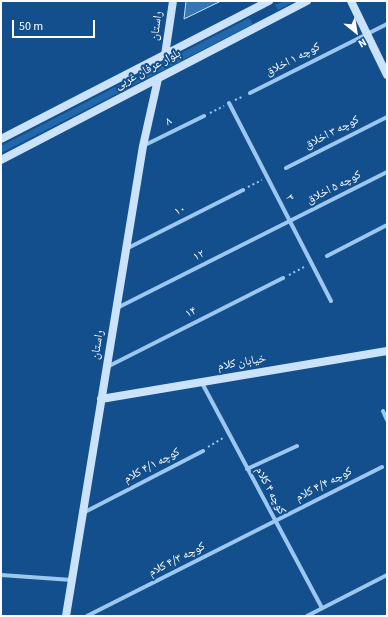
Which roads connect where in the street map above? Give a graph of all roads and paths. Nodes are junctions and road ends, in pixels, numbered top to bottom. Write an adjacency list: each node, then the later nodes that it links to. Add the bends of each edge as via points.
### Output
1 (173, 1): 7 (street, راستان)
2 (269, 1): 7 (street, بلوار عرفان غربی)
3 (307, 1): 9 (street, بلوار عرفان غربی)
4 (351, 1): 6 (street)
5 (387, 24): 6 (street, کوچه ۱ اخلاق)
6 (367, 34): 8 (street); 10 (street, کوچه ۱ اخلاق)
7 (165, 55): 14 (street, بلوار عرفان غربی)
8 (387, 75)
9 (158, 79): 15 (street, راستان); 16 (street, بلوار عرفان غربی)
10 (250, 93)
11 (229, 103): 20 (street, ۳)
12 (204, 116): 15 (street, ۸)
13 (387, 116): 17 (street, کوچه ۳ اخلاق)
14 (1, 139)
15 (143, 146): 22 (street, راستان)
16 (1, 160)
17 (286, 168)
18 (387, 172): 20 (street, کوچه ۵ اخلاق)
19 (243, 190): 22 (street, ۱۰)
20 (291, 222): 25 (street, ۳); 26 (street, ۱۲)
21 (387, 225): 23 (street)
22 (126, 249): 26 (street, راستان)
23 (327, 256)
24 (283, 278): 28 (street, ۱۴)
25 (331, 301)
26 (117, 308): 28 (street, راستان)
27 (387, 351): 29 (street, خیابان کلام)
28 (107, 367): 30 (street, راستان)
29 (201, 382): 30 (street, خیابان کلام); 33 (street, کوچه ۴ کلام)
30 (102, 399): 38 (street, راستان)
31 (383, 411): 32 (street)
32 (387, 420)
33 (229, 434): 35 (path); 37 (street, کوچه ۴ کلام)
34 (298, 446): 37 (street)
35 (202, 450): 38 (street, کوچه ۴/۱ کلام)
36 (382, 467): 39 (street, کوچه ۴/۴ کلام)
37 (247, 469): 39 (street, کوچه ۴ کلام)
38 (83, 513): 42 (street, راستان)
39 (276, 522): 43 (street, کوچه ۴ کلام); 45 (street, کوچه ۴/۳ کلام)
40 (1, 575): 42 (street)
41 (387, 575): 43 (street)
42 (72, 580): 44 (street, راستان)
43 (322, 608): 46 (street)
44 (66, 616)
45 (87, 616)
46 (307, 616)

